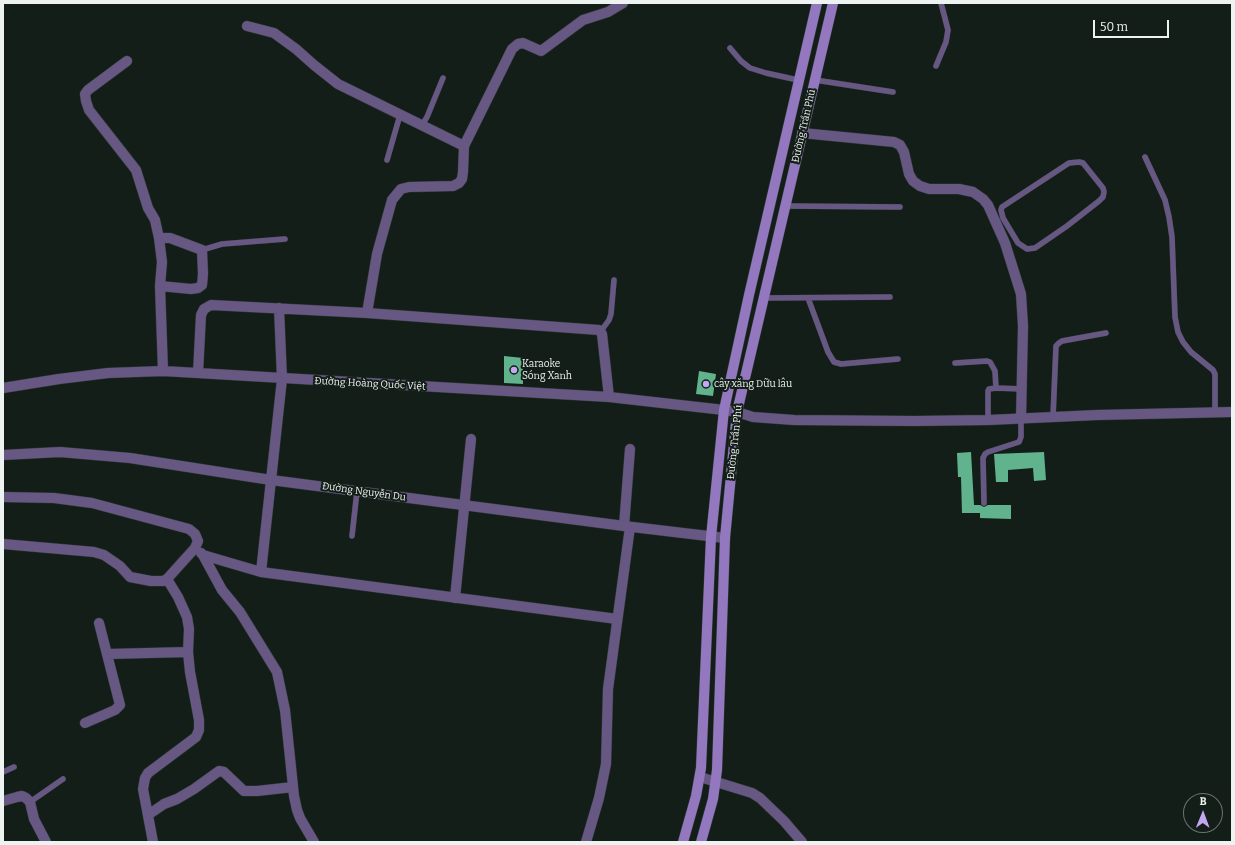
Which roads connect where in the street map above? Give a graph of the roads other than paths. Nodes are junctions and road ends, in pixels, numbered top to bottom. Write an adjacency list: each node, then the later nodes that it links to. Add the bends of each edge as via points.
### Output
1 (623, 3): 16 (street, via 608,12 584,20 541,51 523,43 512,49)
2 (817, 3): 10 (main road, Đường Trần Phú)
3 (833, 3): 11 (main road, Đường Trần Phú)
4 (941, 3): 8 (lane, via 948,30)
5 (247, 26): 13 (street, via 274,33 338,84)
6 (730, 48): 10 (lane, via 750,68)
7 (127, 61): 21 (street, via 88,90 85,94 86,101 89,110 136,170)
8 (936, 66)
9 (443, 78): 14 (lane, via 428,117)
10 (798, 80): 44 (main road, Đường Trần Phú)
11 (815, 80): 12 (lane); 15 (main road, Đường Trần Phú)
12 (893, 92)
13 (400, 115): 14 (street); 18 (lane)
14 (422, 125): 16 (street)
15 (802, 133): 19 (main road, Đường Trần Phú); 25 (street, via 894,142 900,145 909,174 920,186 929,189 959,189 973,192 983,199)
16 (464, 146): 32 (street, via 462,180 459,183 453,186 401,189 392,200 377,254)
17 (1145, 157): 46 (lane, via 1165,200 1169,217 1178,332 1191,352 1215,374)
18 (387, 160)
19 (786, 206): 20 (lane); 29 (main road, Đường Trần Phú)
20 (900, 207)
21 (159, 238): 24 (street, via 170,238); 27 (street, via 162,262)
22 (285, 240): 24 (lane, via 222,244)
23 (1018, 243): 23 (lane, via 1003,218 1002,207 1069,163 1083,163 1104,188 1104,194 1099,201 1033,249 1027,249); 25 (lane)
24 (202, 250): 27 (street, via 202,285 191,289)
25 (1007, 250): 42 (street, via 1021,294)
26 (614, 280): 33 (lane, via 611,314)
27 (160, 286): 37 (street)
28 (890, 297): 30 (lane)
29 (764, 298): 30 (lane); 45 (main road, Đường Trần Phú)
30 (808, 298): 35 (lane, via 834,362 841,364)
31 (279, 308): 32 (street); 38 (street, via 215,304 204,309 201,315); 39 (street)
32 (367, 313): 33 (street)
33 (601, 331): 43 (street)
34 (1106, 334): 48 (lane, via 1062,341 1056,346)
35 (898, 359)
36 (955, 363): 41 (lane, via 990,362 995,371)
37 (163, 371): 38 (street, Đường Hoàng Quốc Việt); 40 (street, Đường Hoàng Quốc Việt, via 108,373)
38 (198, 373): 39 (street, Đường Hoàng Quốc Việt)
39 (282, 379): 43 (street, Đường Hoàng Quốc Việt); 54 (street)
40 (3, 388)
41 (996, 388): 42 (lane); 50 (lane, via 988,391)
42 (1022, 389): 49 (street)
43 (609, 398): 44 (street, Đường Hoàng Quốc Việt)
44 (724, 410): 45 (street, Đường Hoàng Quốc Việt); 61 (main road, Đường Trần Phú)
45 (737, 412): 50 (street, Đường Hoàng Quốc Việt, via 753,417 813,421); 62 (main road, Đường Trần Phú)
46 (1215, 412): 47 (street, Đường Hoàng Quốc Việt); 48 (street, Đường Hoàng Quốc Việt)
47 (1232, 412)
48 (1053, 417): 49 (street, Đường Hoàng Quốc Việt)
49 (1021, 419): 50 (street, Đường Hoàng Quốc Việt); 57 (lane, via 1019,442 988,452 983,458)
50 (988, 420)
51 (472, 439): 58 (street)
52 (630, 449): 59 (street)
53 (3, 454): 54 (street, Đường Nguyễn Du, via 60,452 130,458)
54 (271, 480): 55 (street, Đường Nguyễn Du); 65 (street)
55 (357, 491): 58 (street, Đường Nguyễn Du); 60 (lane)
56 (3, 497): 64 (street, via 54,498 92,503 165,522 189,529 195,534)
57 (984, 503)
58 (464, 505): 59 (street, Đường Nguyễn Du); 67 (street)
59 (627, 527): 61 (street, Đường Nguyễn Du); 68 (street)
60 (352, 536)
61 (711, 537): 62 (street, Đường Nguyễn Du); 75 (main road, Đường Trần Phú)
62 (725, 538): 77 (main road, Đường Trần Phú)
63 (3, 544): 66 (street, via 94,552 115,562 130,577 151,581)
64 (199, 551): 65 (street); 66 (street); 78 (street, via 277,672 285,710)
65 (262, 572): 67 (street)
66 (167, 579): 70 (street, via 188,616)
67 (455, 598): 68 (street)
68 (617, 619): 85 (street, via 608,689 606,764)
69 (99, 623): 71 (street)
70 (188, 652): 71 (street); 81 (street, via 199,730 196,737 148,773 143,789)
71 (108, 654): 72 (street, via 120,705 115,710)
72 (86, 723)
73 (14, 767): 74 (lane)
74 (3, 772)
75 (700, 777): 77 (street); 86 (main road, Đường Trần Phú)
76 (63, 779): 80 (lane)
77 (716, 782): 87 (main road, Đường Trần Phú); 88 (street, via 744,790 760,798)
78 (293, 788): 81 (street, via 244,791 224,772 219,772); 84 (street, via 297,810)
79 (4, 799): 80 (street, via 22,796)
80 (30, 802): 82 (street, via 34,819)
81 (148, 815): 83 (street)
82 (46, 842)
83 (153, 842)
84 (314, 842)
85 (586, 842)
86 (683, 842)
87 (701, 842)
88 (802, 842)

